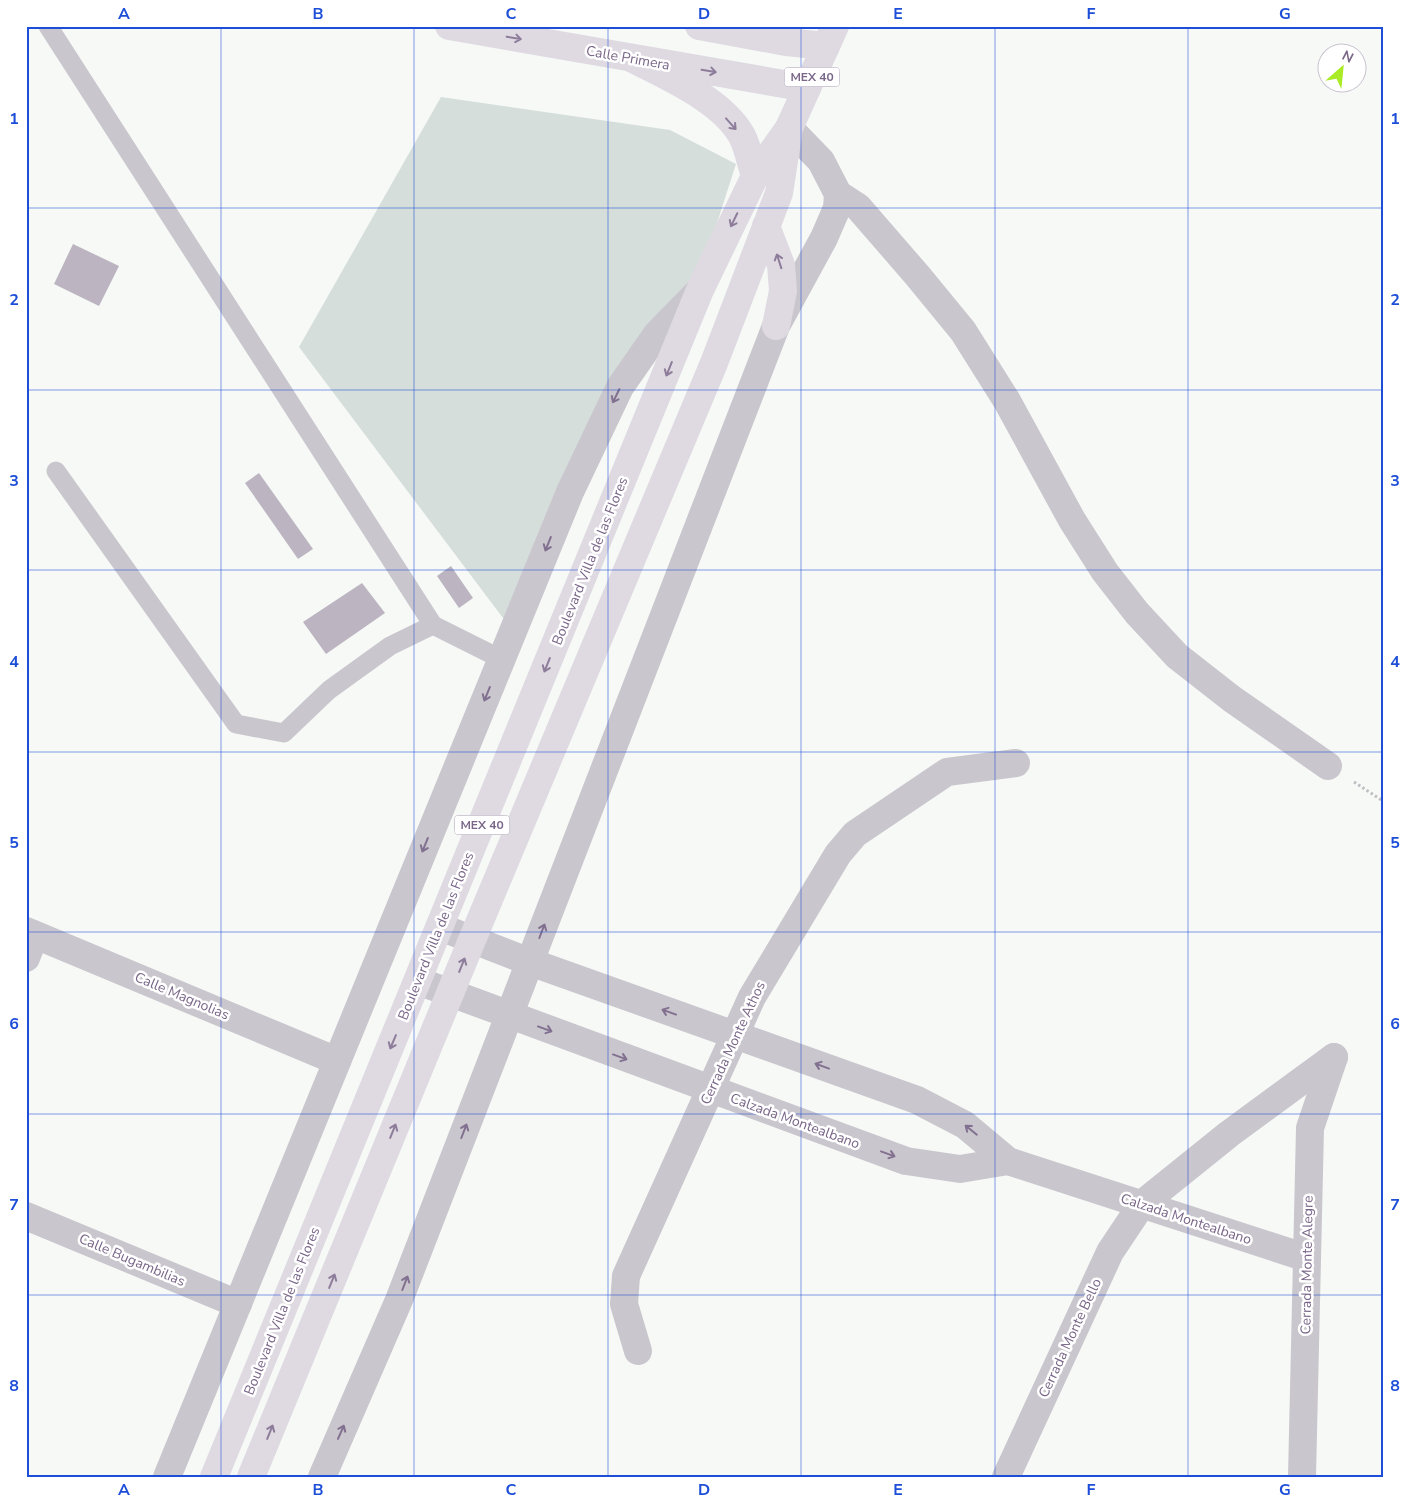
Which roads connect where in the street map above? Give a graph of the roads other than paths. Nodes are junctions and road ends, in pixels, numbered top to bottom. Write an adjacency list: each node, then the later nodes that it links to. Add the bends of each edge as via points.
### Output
1 (48, 26): 16 (lane)
2 (449, 26): 7 (main road, Calle Primera, one-way to 7)
3 (699, 26): 6 (main road)
4 (786, 26): 6 (main road)
5 (830, 36): 6 (main road); 8 (main road, MEX 40)
6 (760, 37)
7 (633, 59): 8 (main road, Calle Primera, one-way to 8); 10 (main road, one-way to 10, via 690,89 733,124 742,136)
8 (807, 88): 9 (main road, MEX 40)
9 (789, 128): 10 (main road, MEX 40); 11 (street, via 821,161); 12 (main road, MEX 40, via 779,194)
10 (755, 176): 13 (main road, Boulevard Villa de las Flores / MEX 40, one-way to 13)
11 (838, 194): 14 (street, via 837,208 824,238); 19 (street, via 858,207 963,331 1072,520 1137,614 1177,656)
12 (766, 226): 14 (main road, one-way to 12, via 783,291 782,265); 21 (main road, MEX 40, via 710,372)
13 (700, 290): 17 (street, one-way to 17, via 657,334 620,387 570,492); 20 (main road, Boulevard Villa de las Flores / MEX 40, one-way to 20)
14 (776, 326): 23 (street, one-way to 14)
15 (56, 471): 16 (lane, via 236,724 284,733 329,690 390,646)
16 (432, 625): 17 (lane)
17 (501, 659): 29 (street, one-way to 29)
18 (1016, 763): 27 (street, Cerrada Monte Athos, via 948,772 855,834 838,854 752,997)
19 (1328, 766)
20 (440, 927): 21 (street, Calzada Montealbano); 24 (main road, Boulevard Villa de las Flores / MEX 40)
21 (472, 940): 23 (street, Calzada Montealbano); 25 (main road, MEX 40, one-way to 21)
22 (29, 941): 29 (street, Calle Magnolias)
23 (530, 962): 26 (street); 27 (street, Calzada Montealbano, one-way to 23)
24 (418, 981): 25 (street, Calzada Montealbano); 38 (main road, Boulevard Villa de las Flores / MEX 40, one-way to 38)
25 (450, 992): 26 (street, Calzada Montealbano); 39 (main road, MEX 40, one-way to 25)
26 (509, 1016): 30 (street, Calzada Montealbano, one-way to 30); 40 (street, one-way to 26, via 399,1300)
27 (735, 1035): 30 (street, Cerrada Monte Athos); 31 (street, Calzada Montealbano, one-way to 27, via 965,1125 917,1100)
28 (1334, 1057): 32 (street, Cerrada Monte Bello, via 1229,1134); 34 (street, Cerrada Monte Alegre, via 1310,1128)
29 (337, 1062): 35 (street)
30 (710, 1090): 31 (street, Calzada Montealbano, one-way to 31, via 906,1161 960,1169); 36 (street, Cerrada Monte Athos, via 626,1276 624,1304)
31 (1008, 1161): 32 (street, Calzada Montealbano)
32 (1142, 1204): 34 (street, Calzada Montealbano); 41 (street, Cerrada Monte Bello, via 1110,1252)
33 (26, 1216): 35 (street, Calle Bugambilias)
34 (1307, 1258): 42 (street, Cerrada Monte Alegre)
35 (238, 1304): 37 (street)
36 (638, 1351)
37 (167, 1477)
38 (214, 1477)
39 (251, 1477)
40 (322, 1477)
41 (1006, 1477)
42 (1302, 1477)

